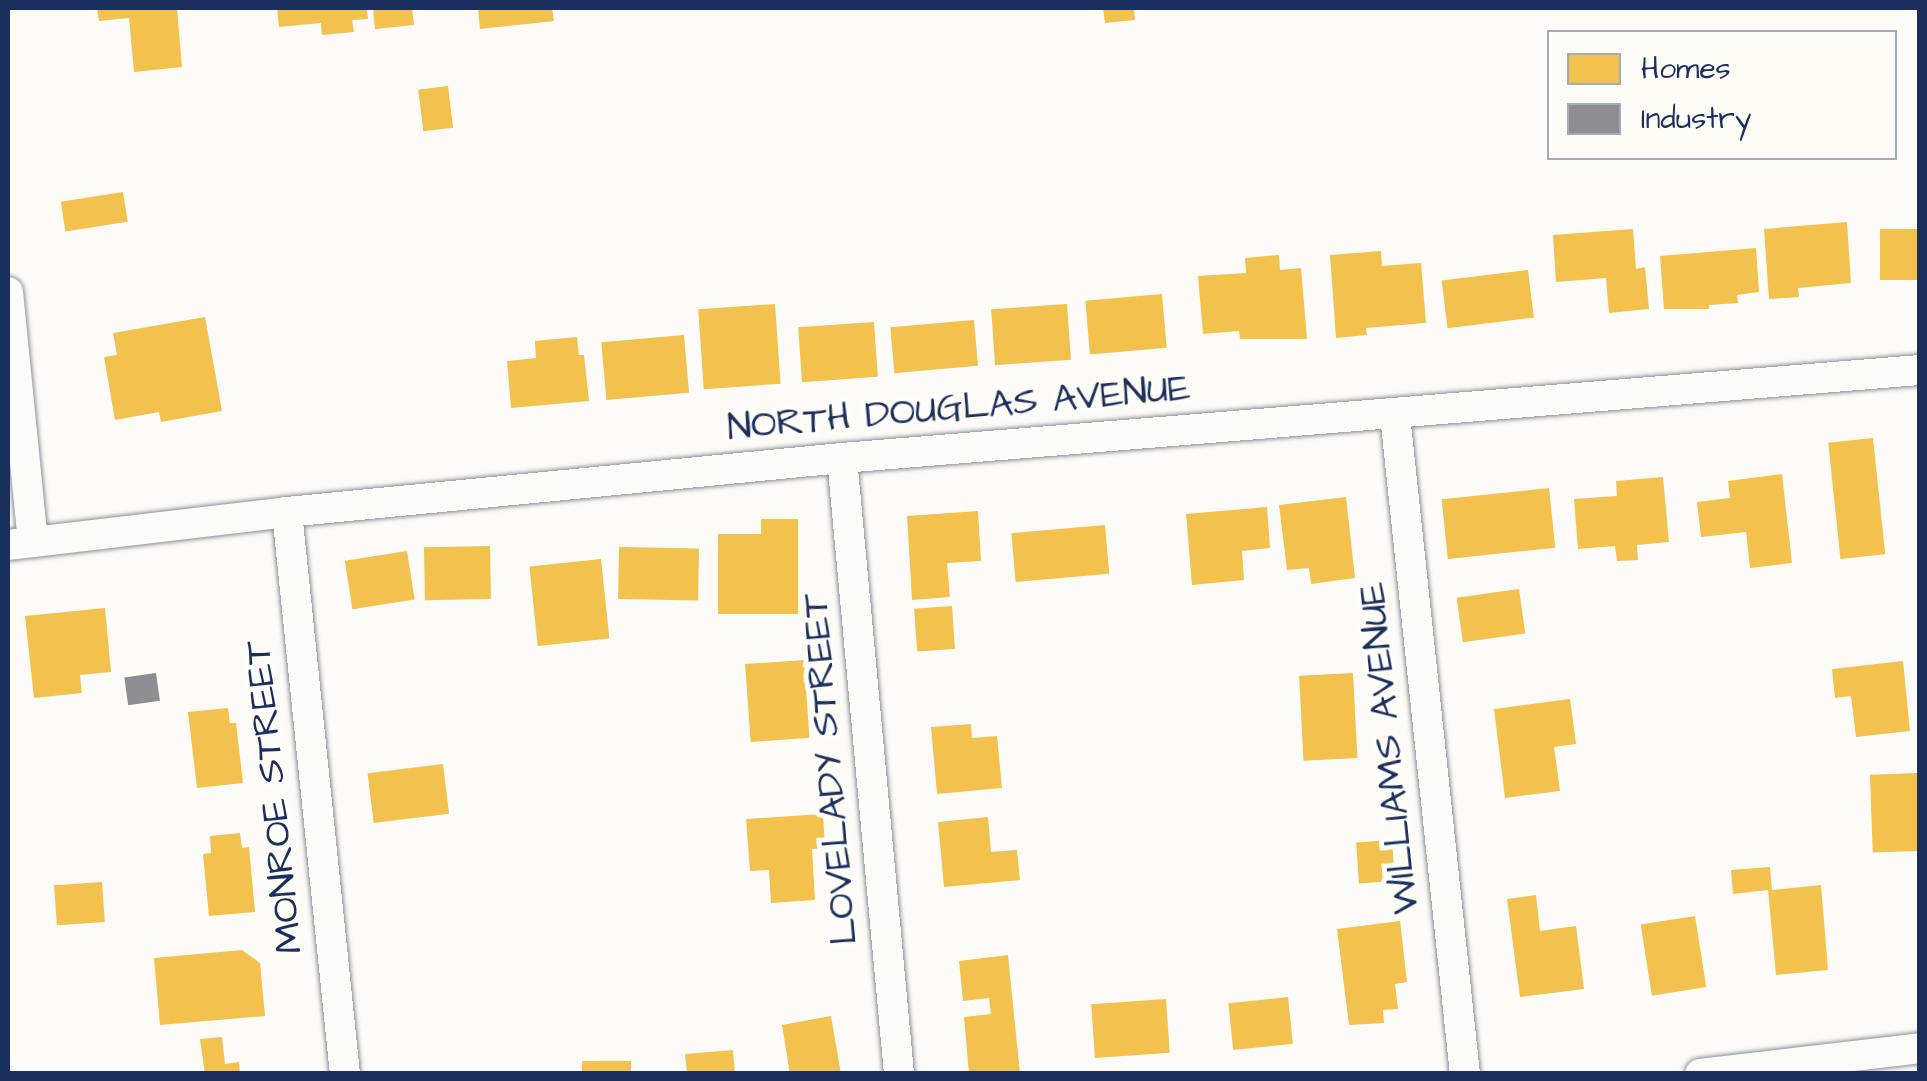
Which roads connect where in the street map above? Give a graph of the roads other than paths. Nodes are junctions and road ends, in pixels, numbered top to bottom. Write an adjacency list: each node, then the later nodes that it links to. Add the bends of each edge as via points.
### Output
1 (8, 292): 6 (street)
2 (1920, 370): 3 (street, NORTH DOUGLAS AVENUE)
3 (1395, 414): 4 (street, NORTH DOUGLAS AVENUE); 10 (street, WILLIAMS AVENUE)
4 (842, 458): 5 (street, NORTH DOUGLAS AVENUE); 9 (street, LOVELADY STREET)
5 (287, 512): 6 (street, NORTH DOUGLAS AVENUE); 8 (street, MONROE STREET)
6 (20, 543)
7 (1920, 1048): 11 (street)
8 (345, 1074)
9 (900, 1074)
10 (1465, 1074)
11 (1700, 1074)

